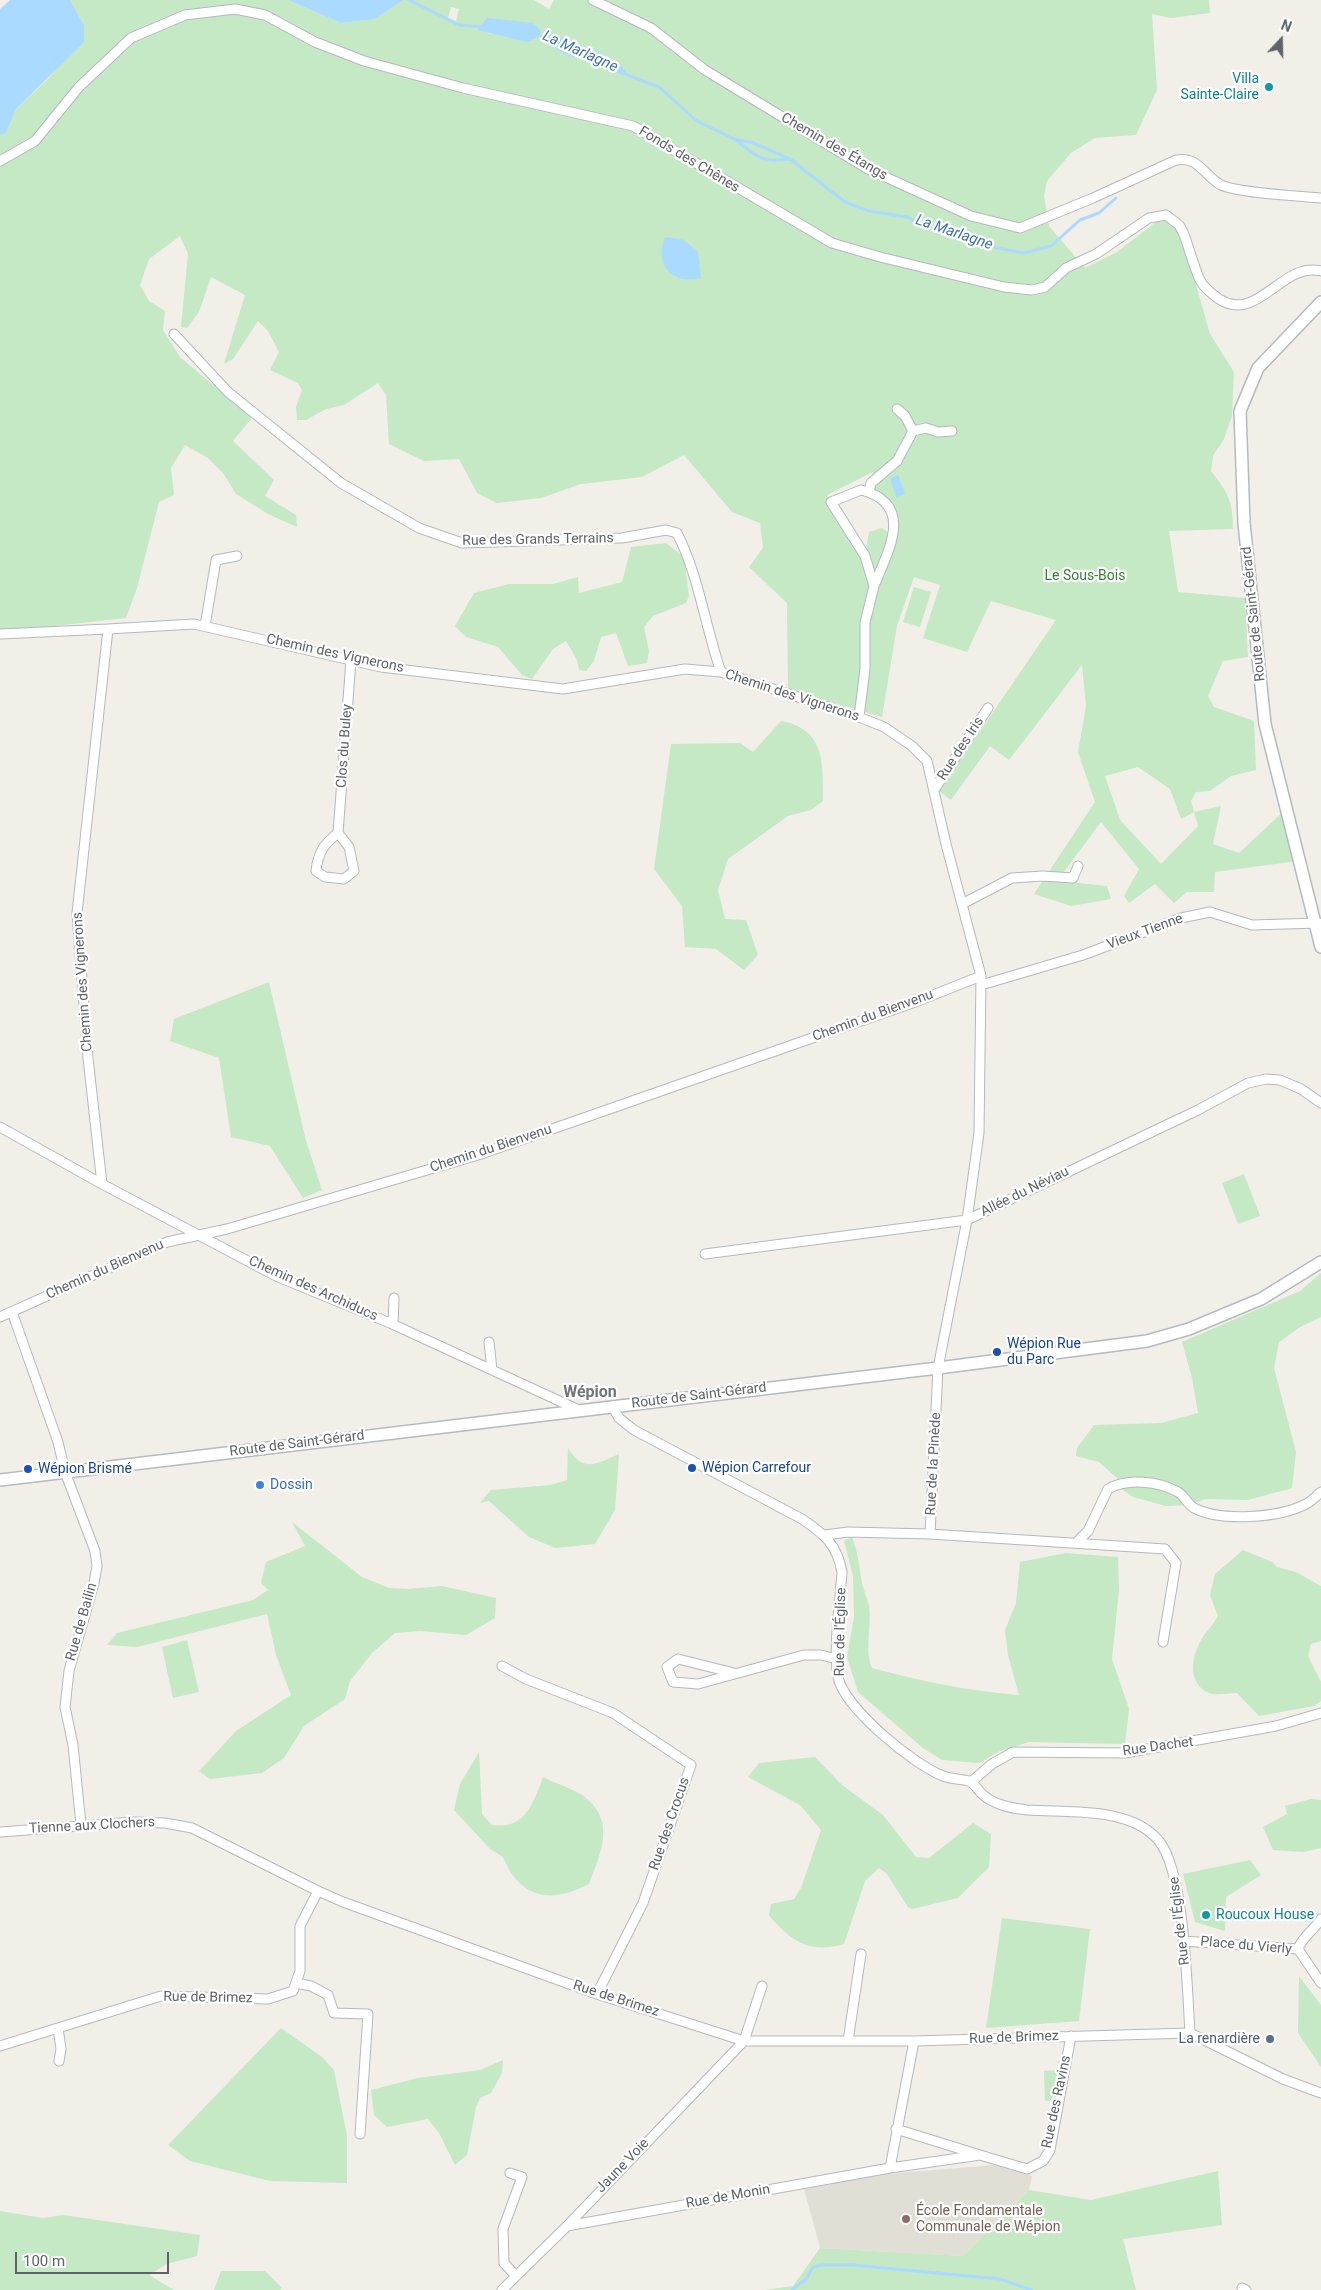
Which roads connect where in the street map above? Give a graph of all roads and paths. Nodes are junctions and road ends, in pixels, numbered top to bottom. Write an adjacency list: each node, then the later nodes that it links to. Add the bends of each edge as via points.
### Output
1 (593, 0): 3 (street, Chemin des Étangs, via 651,28 705,70 868,170 971,216 1020,228 1184,159 1200,165 1212,178 1230,188)
2 (0, 161): 4 (street, Fonds des Chênes, via 35,141 78,87 131,38 185,15 235,9 264,15 315,42 364,61 462,88 633,126 832,243 1004,287 1032,290 1045,287 1066,268 1096,254 1149,218 1166,215 1183,232 1200,281 1225,302 1235,305 1261,299 1294,274)
3 (1321, 198)
4 (1321, 271)
5 (1321, 302): 24 (main road, Route de Saint-Gérard, via 1258,368 1240,411 1244,523 1265,724)
6 (174, 334): 17 (street, Rue des Grands Terrains, via 228,392 341,482 419,528 462,543 622,538 666,530 678,533 690,558)
7 (896, 409): 9 (street, via 905,416)
8 (952, 431): 9 (street, via 938,432 926,428)
9 (913, 432): 10 (street, via 898,461 871,483)
10 (869, 492): 12 (street, via 883,498 894,516 893,536); 12 (street, via 861,490 831,502 865,556)
11 (237, 556): 13 (street, via 216,560)
12 (874, 586): 19 (street, via 865,623 865,670)
13 (205, 626): 14 (street, Chemin des Vignerons); 16 (street, Chemin des Vignerons)
14 (108, 629): 15 (street); 29 (street, Chemin des Vignerons, via 77,913)
15 (0, 634)
16 (352, 660): 17 (street, Chemin des Vignerons, via 563,689 685,669); 21 (street, Clos du Buley)
17 (721, 672): 19 (street, Chemin des Vignerons)
18 (988, 708): 20 (street, Rue des Iris)
19 (859, 717): 20 (street, Chemin des Vignerons, via 912,746 927,761)
20 (934, 790): 23 (street, Chemin des Vignerons)
21 (338, 833): 21 (street, via 349,847 354,871 344,879 325,878 316,871 317,857 323,845)
22 (1078, 866): 23 (street, via 1073,878 1012,878)
23 (962, 904): 26 (street, Chemin des Vignerons)
24 (1317, 923): 25 (main road, Route de Saint-Gérard); 26 (street, Vieux Tienne, via 1252,925 1210,912 1181,918 1084,955)
25 (1321, 947)
26 (981, 980): 30 (street, Chemin des Vignerons, via 979,1133); 31 (street, Chemin du Bienvenu, via 478,1155)
27 (1321, 1103): 30 (street, Allée du Néviau, via 1280,1080 1248,1083)
28 (0, 1128): 29 (street, Chemin des Archiducs)
29 (102, 1184): 31 (street, Chemin des Archiducs)
30 (967, 1220): 32 (street, Allée du Néviau); 39 (street, Rue de la Pinède)
31 (200, 1235): 35 (street, Chemin du Bienvenu, via 167,1242); 37 (street, Chemin des Archiducs, via 276,1276)
32 (705, 1254)
33 (1321, 1262): 39 (main road, Route de Saint-Gérard, via 1261,1298 1189,1329 1147,1341)
34 (394, 1298): 37 (street)
35 (12, 1312): 36 (street, Chemin du Bienvenu); 43 (street, Rue de Bailin, via 58,1442)
36 (0, 1317)
37 (393, 1324): 40 (street, Chemin des Archiducs)
38 (489, 1342): 40 (street)
39 (938, 1368): 41 (main road, Route de Saint-Gérard); 46 (street, Rue de la Pinède)
40 (492, 1370): 42 (street, Chemin des Archiducs)
41 (612, 1406): 42 (main road, Route de Saint-Gérard); 47 (street, Rue de l'Église, via 618,1418 634,1430 802,1519)
42 (579, 1411): 43 (main road, Route de Saint-Gérard)
43 (65, 1472): 44 (main road, Route de Saint-Gérard); 55 (street, Rue de Bailin, via 91,1539 97,1566 69,1671 65,1707)
44 (0, 1480)
45 (1321, 1492): 48 (street, via 1308,1504 1289,1511 1231,1516 1192,1507 1180,1493 1166,1487 1125,1482 1108,1489 1088,1531)
46 (930, 1534): 47 (street, via 848,1532); 48 (street, Rue de la Pinède)
47 (825, 1535): 50 (street, Rue de l'Église, via 840,1561 842,1572)
48 (1076, 1543): 49 (street, Rue de la Pinède, via 1165,1549 1176,1563)
49 (1163, 1642)
50 (837, 1659): 52 (street, via 804,1655); 54 (street, Rue de l'Église, via 843,1691 867,1720 914,1758 943,1776)
51 (502, 1666): 65 (street, Rue des Crocus, via 526,1679 613,1713 691,1765 643,1903)
52 (734, 1673): 52 (street, via 698,1684 672,1682 667,1667 678,1659)
53 (1321, 1713): 54 (street, Rue Dachet, via 1276,1726 1125,1753 1013,1752)
54 (971, 1782): 59 (street, Rue de l'Église, via 984,1796 1003,1806 1101,1813 1150,1833 1168,1854 1174,1871)
55 (82, 1825): 56 (street, Tienne aux Clochers); 57 (street, Tienne aux Clochers, via 134,1822 192,1828)
56 (0, 1832)
57 (318, 1890): 62 (street, via 300,1926 300,1971); 65 (street, Rue de Brimez)
58 (1321, 1919): 60 (street, via 1301,1940)
59 (1183, 1940): 60 (street, Place du Vierly); 67 (street, Rue de l'Église)
60 (1298, 1949): 63 (street, Place du Vierly)
61 (861, 1954): 70 (street)
62 (296, 1983): 66 (street, Rue de Brimez, via 293,1991 268,1999 161,1996); 76 (street, via 328,1995 334,2013 368,2014)
63 (1321, 1983)
64 (762, 1986): 69 (street)
65 (596, 1994): 69 (street, Rue de Brimez)
66 (58, 2028): 72 (street, Rue de Brimez); 73 (street)
67 (1190, 2033): 68 (street, Rue de Brimez); 74 (street, Rue de Brimez, via 1283,2079)
68 (1071, 2036): 71 (street, Rue de Brimez); 77 (street, Rue des Ravins, via 1050,2150 1043,2161 1026,2169)
69 (744, 2041): 70 (street, Rue de Brimez); 80 (street, Jaune Voie)
70 (848, 2041): 71 (street, Rue de Brimez)
71 (914, 2042): 75 (street)
72 (0, 2046)
73 (59, 2061)
74 (1321, 2093)
75 (896, 2129): 77 (street); 78 (street)
76 (360, 2134)
77 (980, 2155): 78 (street, Rue de Monin)
78 (890, 2168): 80 (street, Rue de Monin)
79 (510, 2174): 81 (street, via 522,2178 503,2230 504,2263)
80 (567, 2226): 81 (street, Jaune Voie)
81 (516, 2276): 82 (street, Jaune Voie)
82 (502, 2290)

